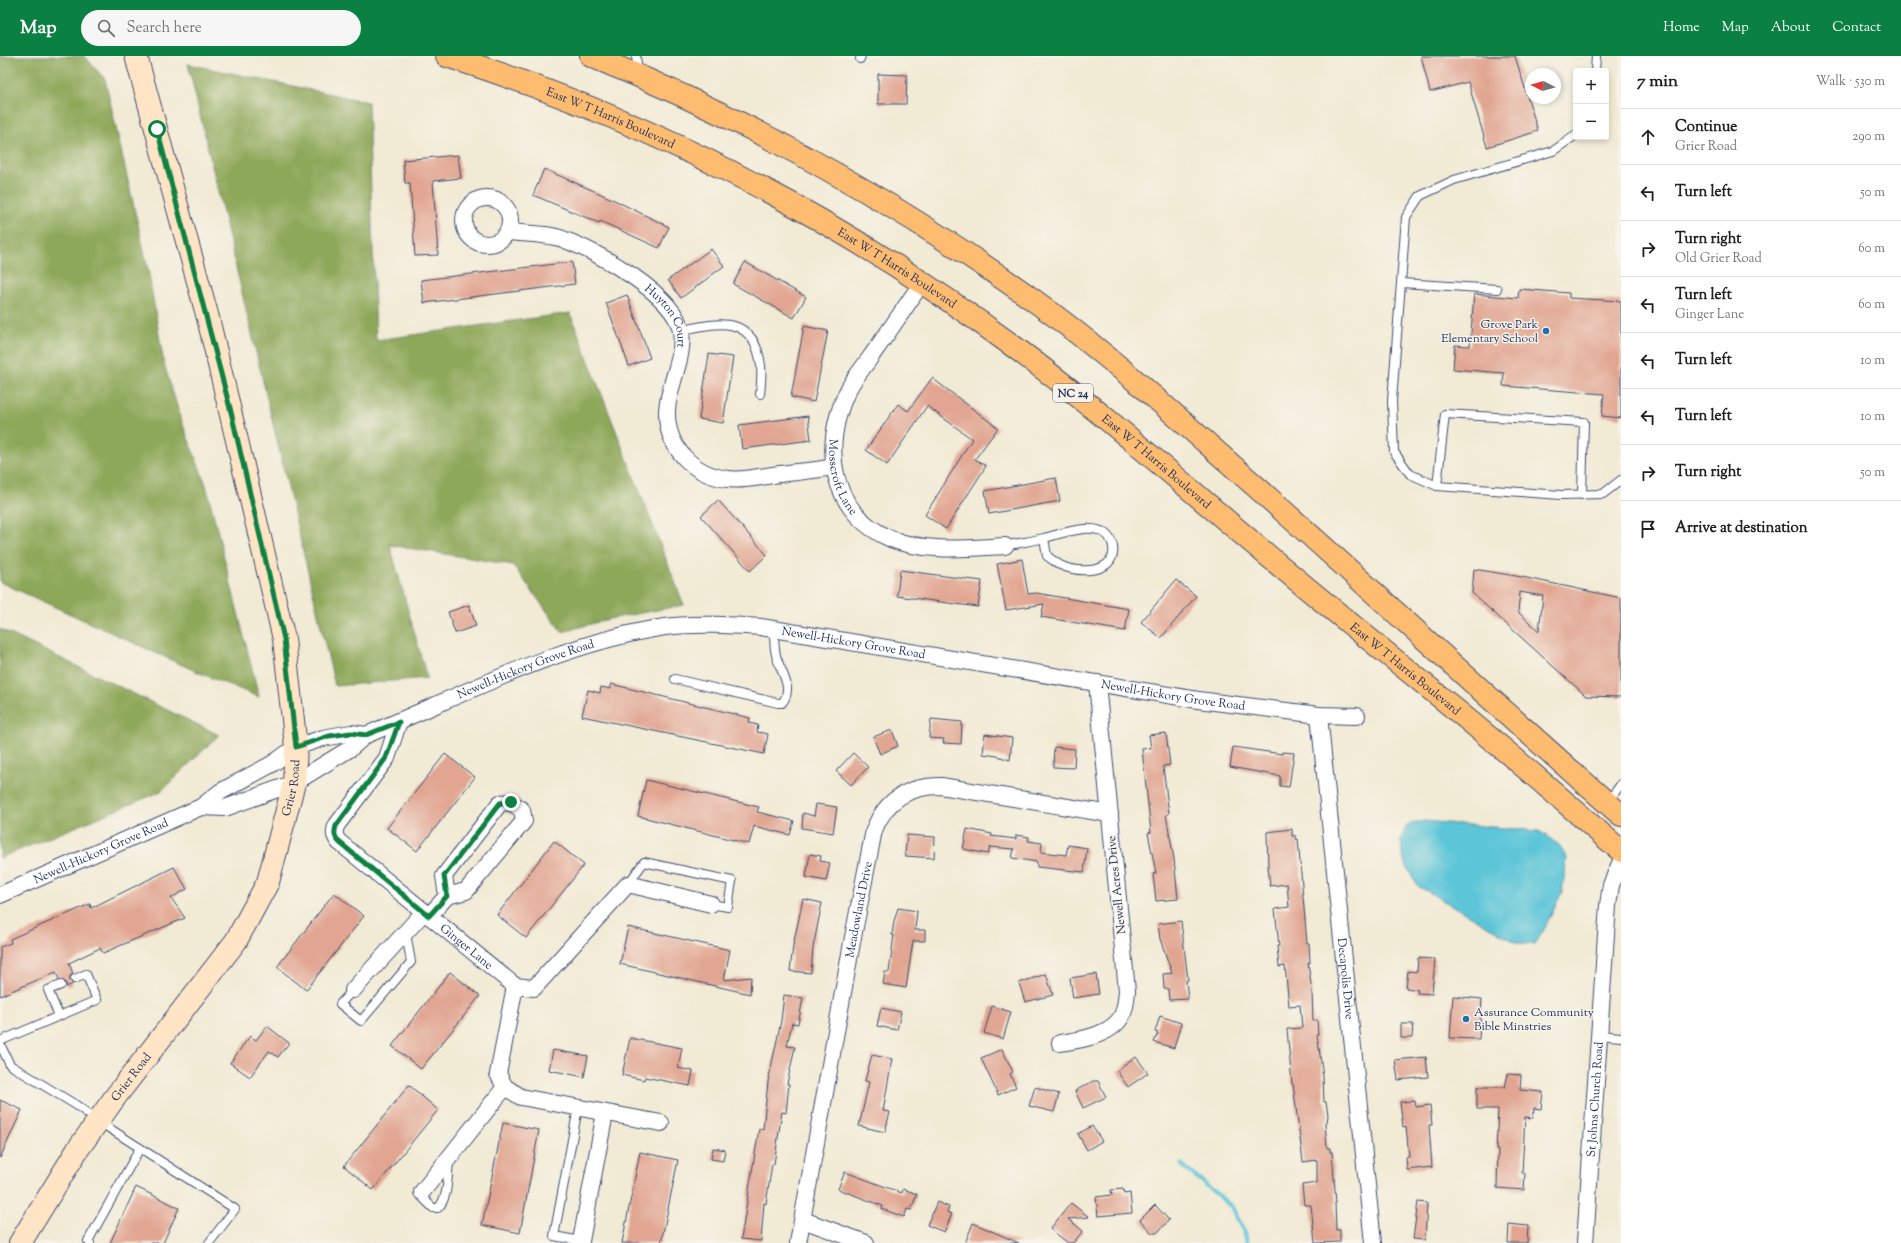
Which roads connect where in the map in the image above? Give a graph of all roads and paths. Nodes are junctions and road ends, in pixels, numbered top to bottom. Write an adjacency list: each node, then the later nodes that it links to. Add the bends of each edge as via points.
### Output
1 (136, 56): 27 (street, Grier Road, via 208,318 276,601 284,639)
2 (447, 56): 9 (main road, East W T Harris Boulevard / NC 24, via 568,98 704,158 821,220)
3 (1596, 56): 6 (lane)
4 (602, 58): 5 (main road)
5 (637, 66): 31 (main road, via 820,164 922,226 1033,300 1197,434)
6 (1595, 68)
7 (1573, 137): 10 (lane, via 1553,151 1454,180 1420,196 1406,216)
8 (508, 232): 12 (street, Huyton Court, via 564,239 632,275 650,288 677,319)
9 (922, 282): 14 (street, Mosscroft Lane, via 847,391 835,426); 33 (main road, East W T Harris Boulevard / NC 24, via 1070,390 1285,571 1491,739)
10 (1401, 282): 11 (lane); 16 (lane, via 1392,401 1394,452 1410,474)
11 (1497, 289)
12 (681, 331): 13 (lane, via 716,323 730,324 743,330 758,351 761,367); 14 (street, Huyton Court, via 682,347 667,413 672,440 682,455 705,473 730,480)
13 (760, 394)
14 (833, 467): 19 (street, Mosscroft Lane, via 840,489 851,508 891,539 944,548)
15 (1621, 480): 17 (lane, via 1603,494)
16 (1437, 486): 17 (lane, via 1561,496); 17 (lane, via 1445,414 1584,422)
17 (1582, 495)
18 (1044, 538): 18 (lane, via 1069,531 1100,531 1112,542 1112,559 1106,566 1090,571 1061,565 1047,556); 19 (lane)
19 (1005, 546)
20 (774, 629): 21 (lane, via 775,653 787,684 782,703); 22 (street, Newell-Hickory Grove Road); 25 (street, Newell-Hickory Grove Road, via 731,625 684,625 612,639 534,664)
21 (676, 679)
22 (1098, 683): 23 (street, Newell-Hickory Grove Road, via 1198,700); 32 (street, Newell Acres Drive)
23 (1319, 715): 24 (street, Newell-Hickory Grove Road); 65 (street, Decapolis Drive)
24 (1357, 716)
25 (399, 722): 26 (street, Newell-Hickory Grove Road); 39 (street, Ginger Lane, via 386,758 334,832 339,842)
26 (366, 735): 27 (street, Newell-Hickory Grove Road, via 351,733 329,736); 28 (street, Newell-Hickory Grove Road, via 351,748)
27 (296, 747): 28 (street, Grier Road); 30 (street, Newell-Hickory Grove Road, via 255,774 220,792)
28 (294, 783): 30 (street, Newell-Hickory Grove Road, via 225,808); 53 (street, Grier Road, via 268,882 236,941)
29 (1621, 784): 31 (lane)
30 (201, 807): 36 (street, Newell-Hickory Grove Road)
31 (1614, 809)
32 (1110, 814): 49 (street, Newell Acres Drive, via 1126,1002 1121,1018 1108,1030 1099,1035); 58 (street, Meadowland Drive, via 933,786 910,790 886,808 878,819 873,837)
33 (1621, 851)
34 (1621, 861): 46 (street, St Johns Church Road, via 1611,885 1608,905)
35 (628, 884): 38 (street); 38 (lane, via 644,862 732,881 728,907); 43 (street, via 534,988)
36 (0, 895)
37 (447, 896): 37 (street, via 466,891 524,821 522,810 511,802 500,803 444,876); 39 (street)
38 (711, 904)
39 (426, 914): 40 (street); 43 (street, Ginger Lane)
40 (406, 932): 44 (street); 44 (lane, via 411,962 362,1021 340,1004)
41 (75, 979): 45 (lane, via 86,974 97,1000)
42 (61, 985): 45 (lane, via 48,990)
43 (515, 986): 50 (street)
44 (353, 990)
45 (59, 1016): 48 (lane)
46 (1598, 1036): 47 (lane); 66 (street, St Johns Church Road)
47 (1621, 1037)
48 (0, 1043): 53 (lane, via 10,1065)
49 (1060, 1043)
50 (502, 1080): 51 (street, via 521,1097); 56 (street)
51 (578, 1108): 52 (street); 59 (lane, via 554,1236)
52 (605, 1113): 54 (street); 59 (street)
53 (98, 1121): 55 (lane); 60 (street, Grier Road)
54 (661, 1123)
55 (140, 1148): 61 (lane, via 88,1241); 62 (lane, via 235,1209)
56 (449, 1158): 57 (street); 57 (lane, via 446,1193 438,1208 426,1203)
57 (422, 1192)
58 (802, 1220): 63 (street, Meadowland Drive); 64 (street)
59 (581, 1242)
60 (20, 1243)
61 (90, 1243)
62 (209, 1243)
63 (798, 1243)
64 (866, 1243)
65 (1374, 1243)
66 (1585, 1243)

